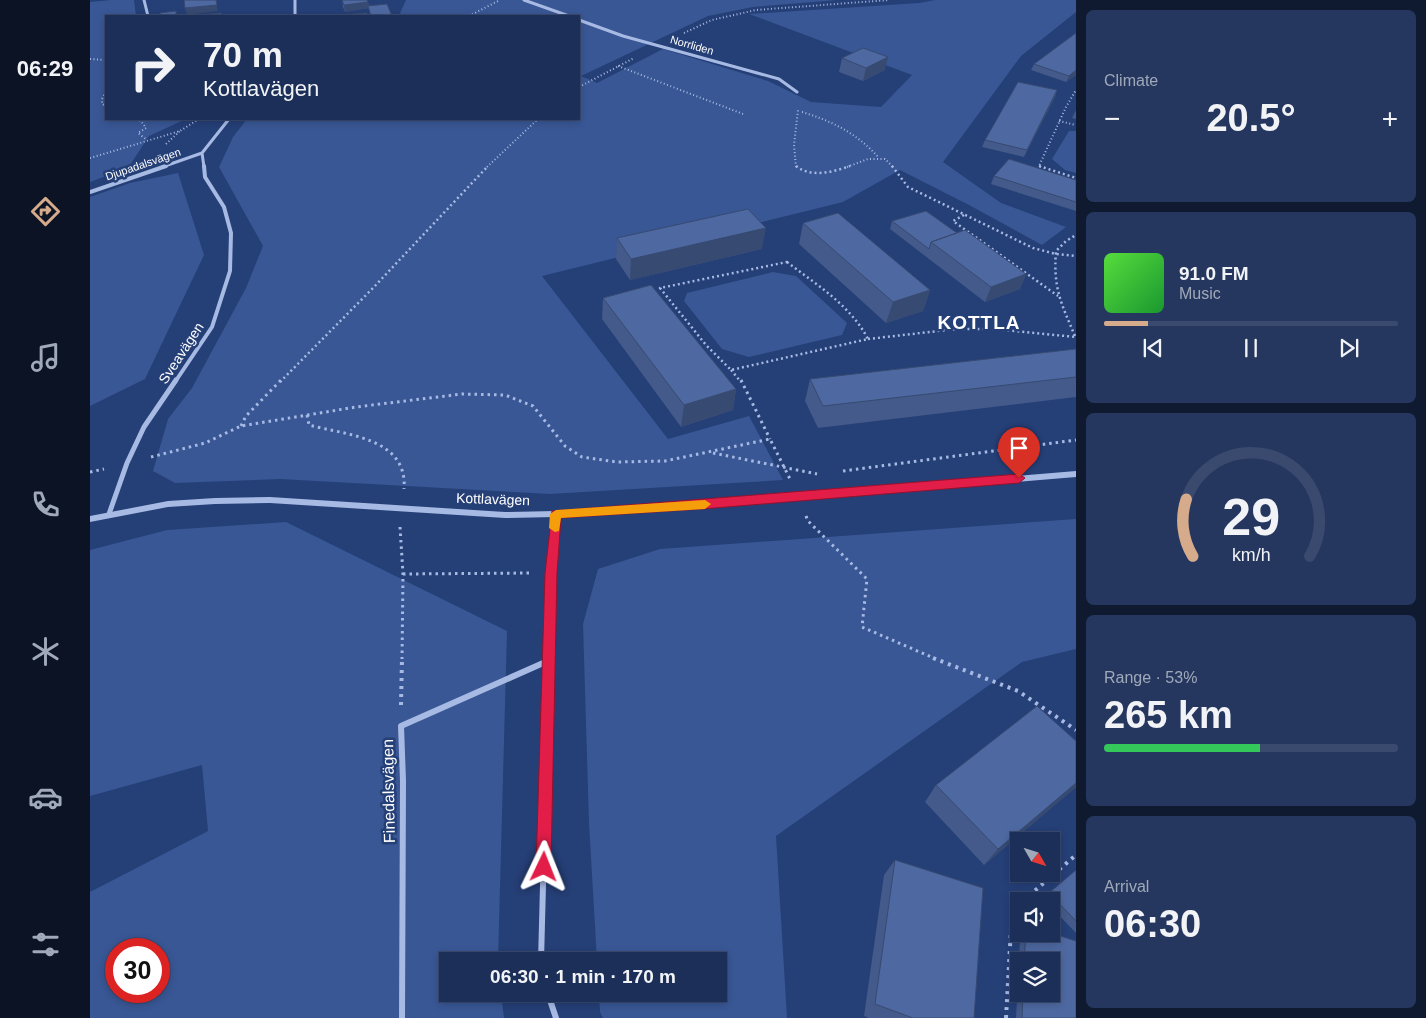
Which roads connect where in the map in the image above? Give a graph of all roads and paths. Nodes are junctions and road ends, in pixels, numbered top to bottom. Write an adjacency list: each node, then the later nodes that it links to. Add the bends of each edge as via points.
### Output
1 (144, 0): 6 (street)
2 (295, 0): 7 (street)
3 (500, 0): 8 (path)
4 (524, 0): 9 (street)
5 (889, 0): 11 (path, via 748,11 712,20)
6 (148, 15)
7 (295, 15)
8 (472, 15)
9 (566, 15)
10 (580, 20): 11 (street, Norrliden)
11 (659, 45): 14 (path); 17 (street, Norrliden, via 779,79)
12 (90, 59): 13 (path)
13 (105, 60)
14 (618, 66): 15 (path); 21 (path)
15 (580, 86)
16 (1076, 90): 26 (path)
17 (797, 92): 31 (path, via 796,167 816,173)
18 (105, 94): 19 (path, via 102,99)
19 (105, 106)
20 (802, 112): 31 (path, via 848,131)
21 (743, 114)
22 (138, 120): 28 (path, via 146,128 138,133)
23 (197, 120): 28 (path, via 180,131)
24 (228, 120): 29 (street)
25 (537, 120): 43 (path, via 502,151 246,416)
26 (1059, 121): 27 (path); 32 (path, via 1039,166)
27 (1076, 125)
28 (147, 140): 30 (path)
29 (202, 153): 33 (street, Djupadalsvägen); 47 (street, Sveavägen, via 205,177 224,207 231,233 230,271 212,328 144,427)
30 (90, 158)
31 (878, 158): 34 (path, via 891,164 908,187)
32 (1076, 178)
33 (90, 192)
34 (964, 215): 36 (path, via 1032,248); 38 (path, via 953,221)
35 (1076, 235): 36 (path, via 1066,240)
36 (1056, 254): 37 (path); 38 (path, via 1054,274)
37 (1076, 256)
38 (1058, 296): 39 (path)
39 (1076, 337): 40 (path, via 965,329)
40 (868, 339): 41 (path); 41 (path, via 862,325 836,300 787,262 660,288)
41 (730, 370): 44 (path, via 740,379)
42 (307, 415): 43 (path); 46 (path, via 462,394 505,394 534,406 565,446 582,457 646,462); 54 (path, via 309,425 383,446 398,462 405,483)
43 (241, 426): 47 (path, via 205,443)
44 (770, 439): 46 (path); 48 (path)
45 (1076, 440): 50 (path)
46 (710, 452): 48 (path)
47 (127, 463): 49 (path); 55 (street, Sveavägen)
48 (782, 465): 51 (path); 53 (path)
49 (90, 472)
50 (838, 472)
51 (818, 474)
52 (1076, 474): 53 (street, Kottlavägen)
53 (800, 496): 56 (street, Kottlavägen); 62 (path, via 808,521 867,579 862,627 1018,692)
54 (399, 509): 55 (street, Kottlavägen, via 270,500 168,504); 56 (street, Kottlavägen, via 505,515); 59 (path)
55 (109, 514): 57 (street, Kottlavägen)
56 (556, 514): 58 (street)
57 (90, 518)
58 (551, 573): 59 (path); 60 (street)
59 (403, 574): 61 (path)
60 (550, 660): 61 (street, Finedalsvägen); 66 (street)
61 (401, 726): 68 (street, Finedalsvägen)
62 (1076, 730)
63 (1076, 854): 64 (path)
64 (1033, 892)
65 (1010, 942): 70 (path)
66 (541, 952)
67 (551, 1002): 69 (street)
68 (402, 1018)
69 (556, 1018)
70 (1006, 1018)

